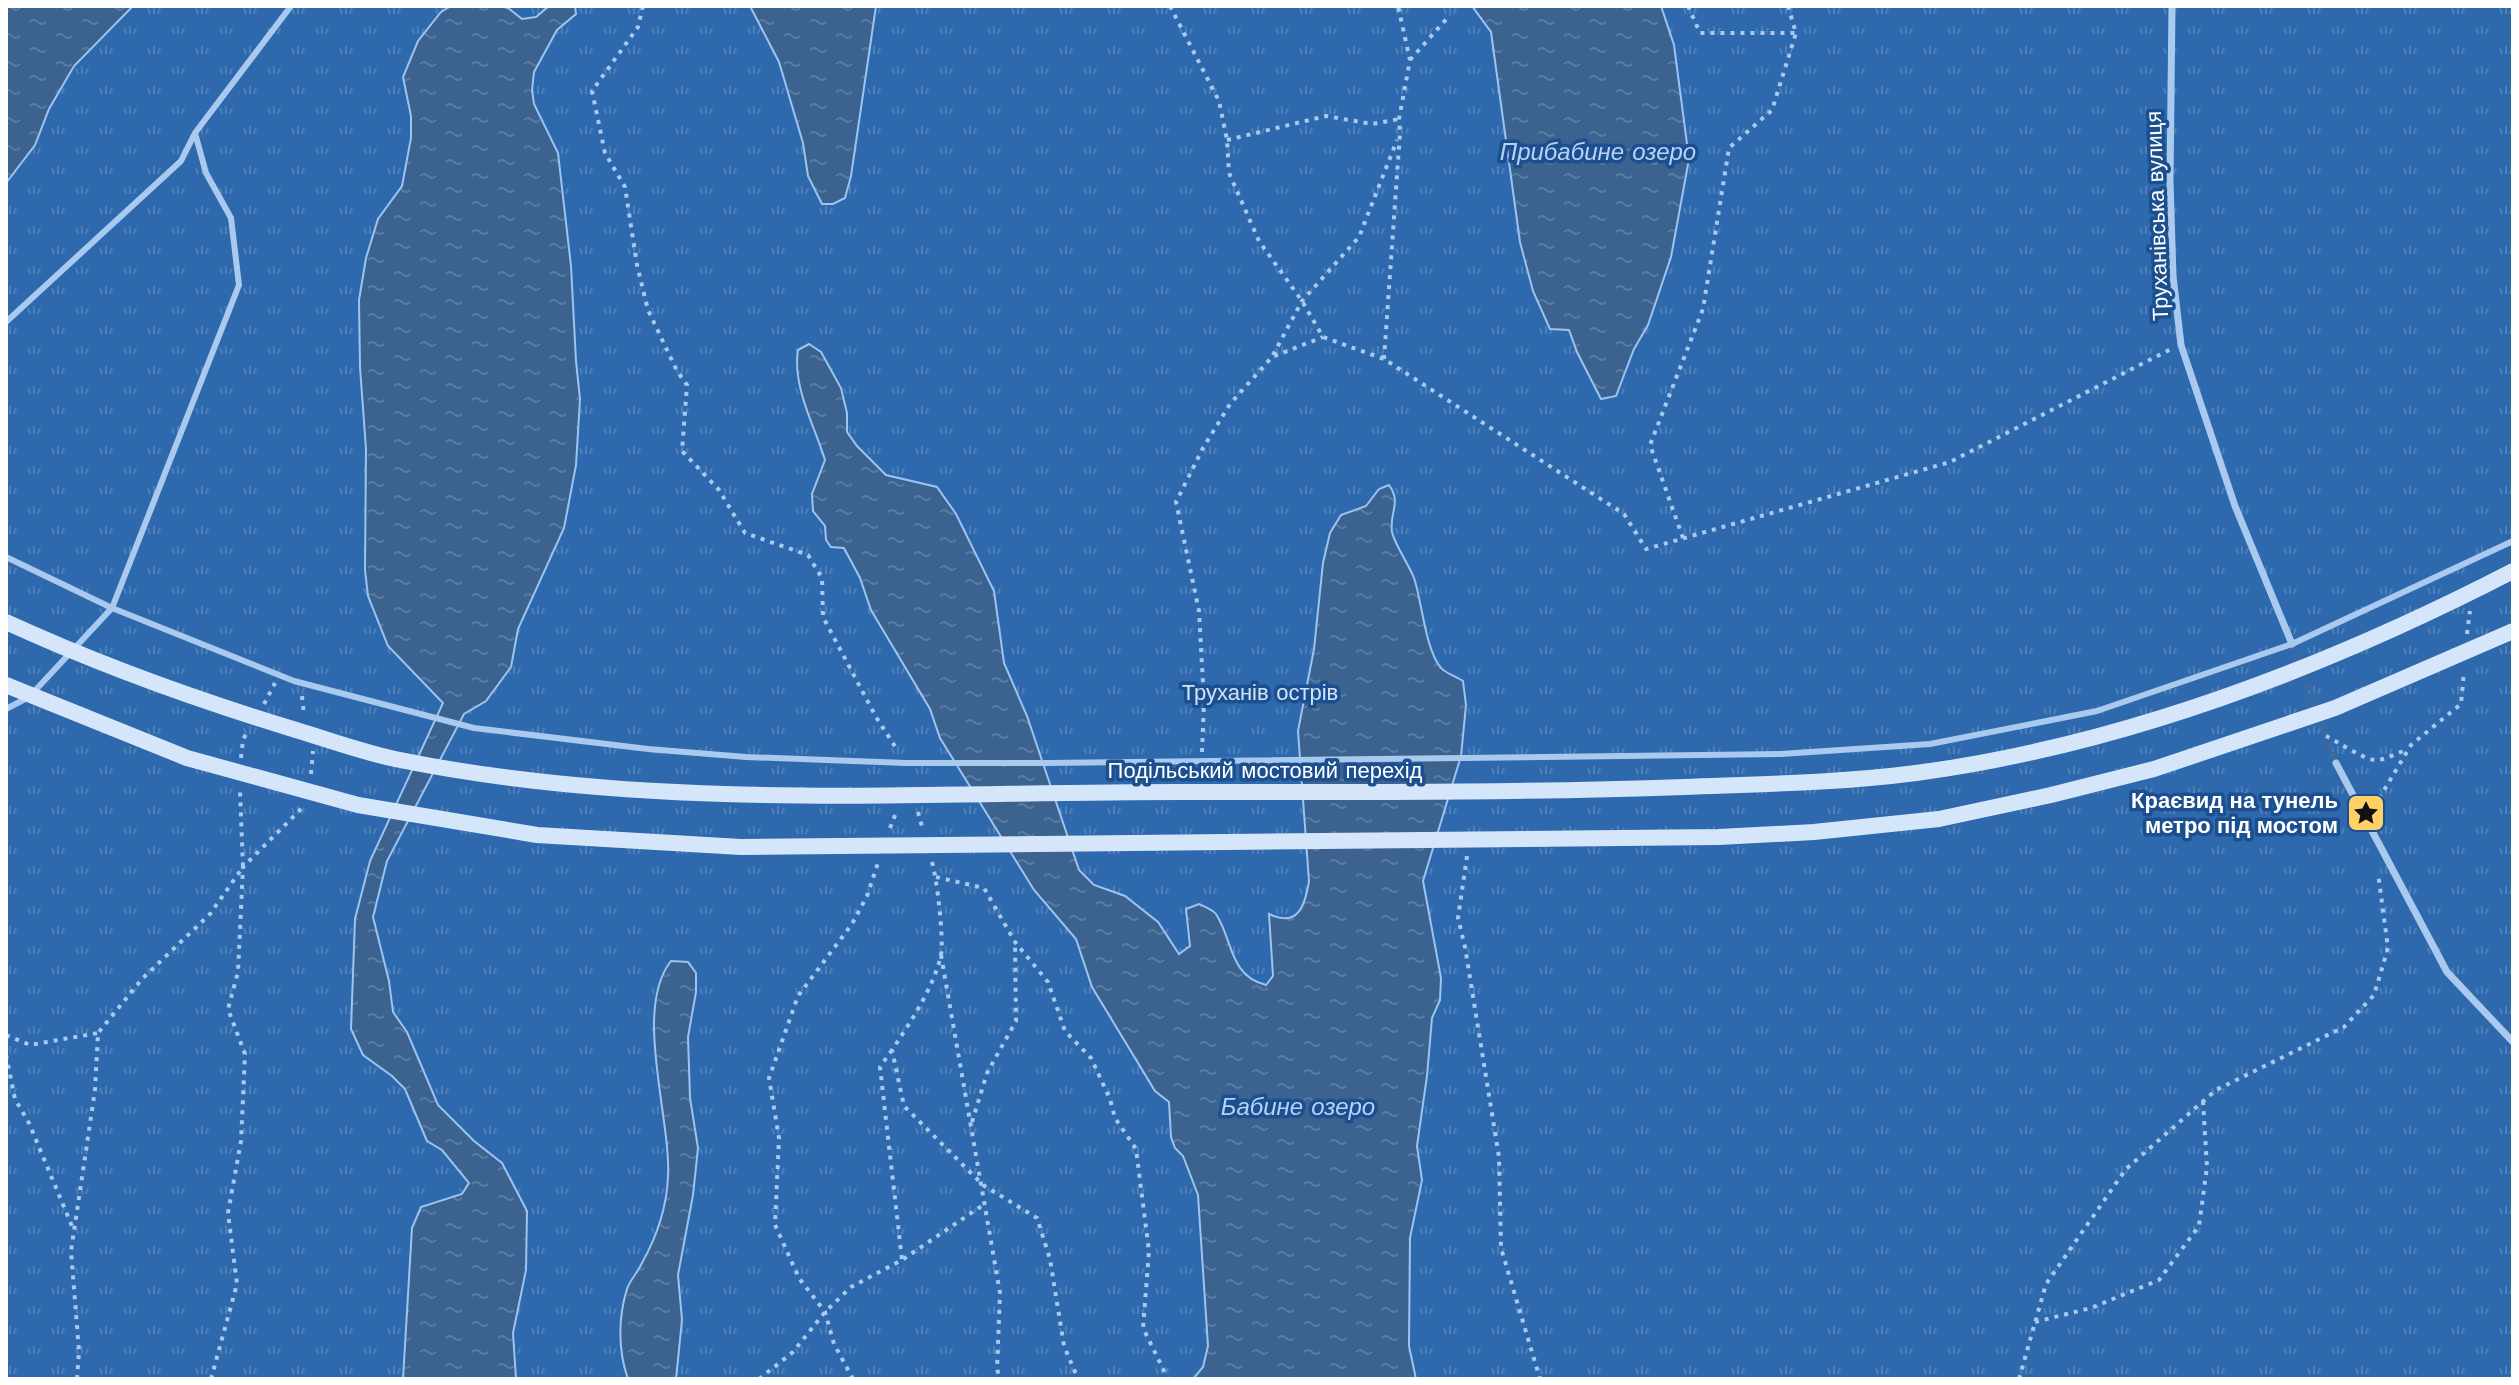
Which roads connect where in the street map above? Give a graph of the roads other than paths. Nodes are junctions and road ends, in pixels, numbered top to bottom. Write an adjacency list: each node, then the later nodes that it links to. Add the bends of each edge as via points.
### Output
1 (291, 6): 3 (lane)
2 (2172, 6): 11 (street, Труханівська вулиця, via 2170,181 2181,345 2235,506)
3 (195, 133): 4 (lane, via 181,161); 8 (lane, via 206,173 231,218 239,285)
4 (6, 322)
5 (2513, 541): 11 (lane)
6 (6, 557): 8 (lane)
7 (2513, 571): 9 (main road, Подільський мостовий перехід, bridge, via 2371,640 2250,687 2011,756 1838,781 1556,792 751,795 543,783 391,758 200,701)
8 (112, 608): 11 (lane, via 280,675 474,728 746,757 906,763 1781,754 1930,744 2097,711); 13 (lane, via 29,697)
9 (6, 622)
10 (2513, 631): 12 (main road, bridge, via 2335,708 2110,780 1939,819 1719,837 741,847 537,835 358,805 187,758)
11 (2292, 644)
12 (6, 685)
13 (6, 709)
14 (2336, 763): 15 (street, via 2447,972)
15 (2513, 1042)

